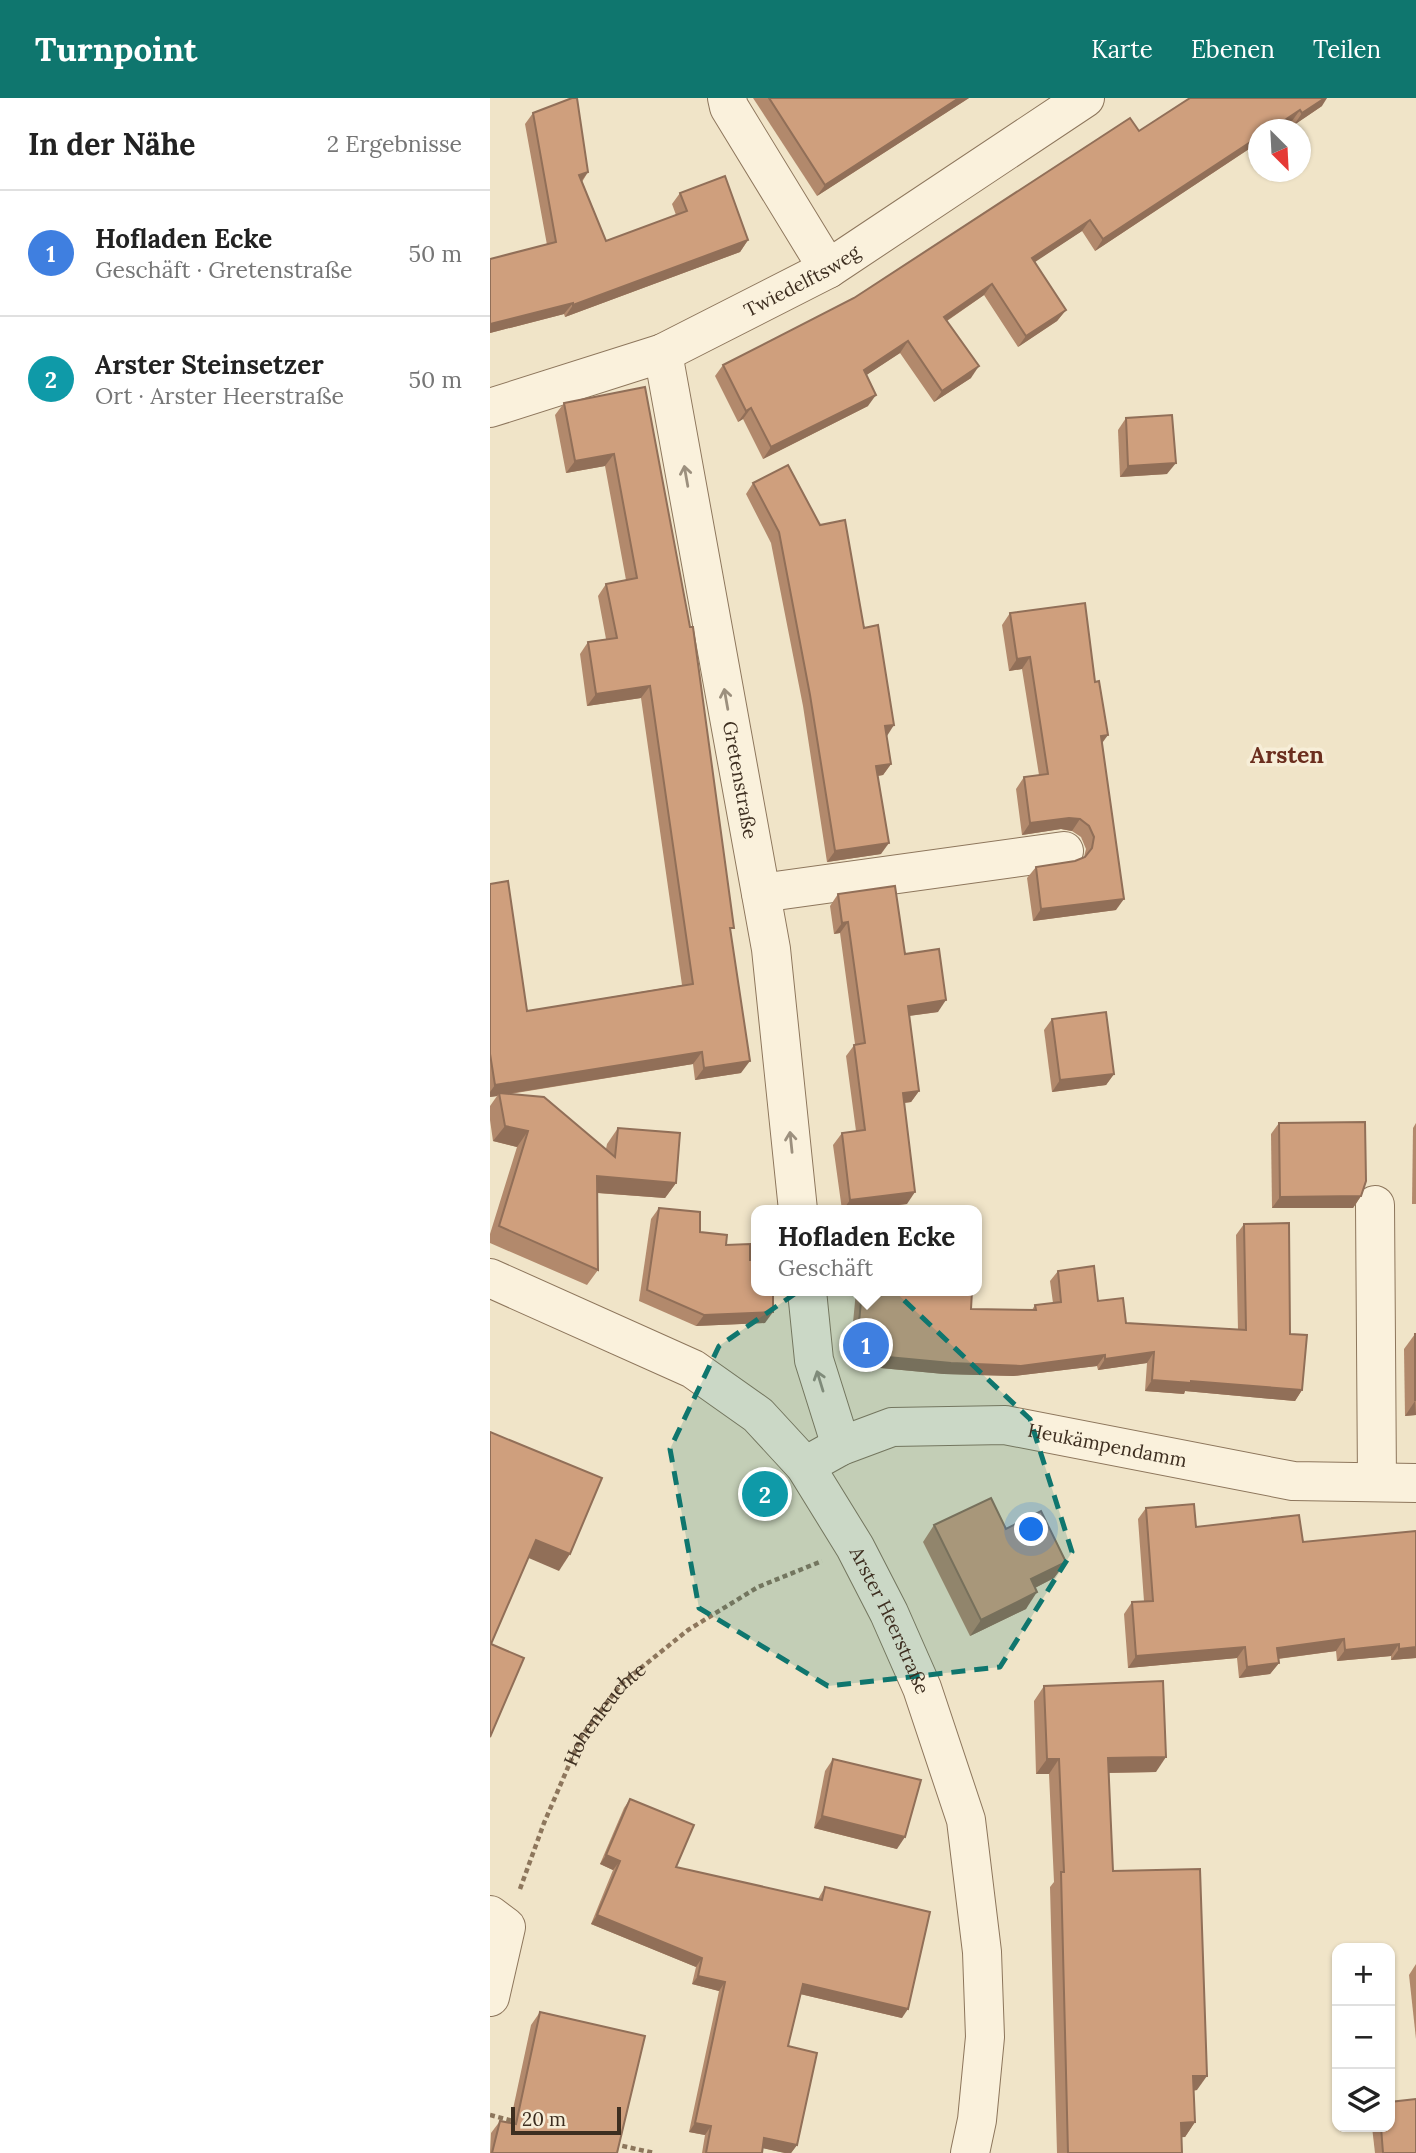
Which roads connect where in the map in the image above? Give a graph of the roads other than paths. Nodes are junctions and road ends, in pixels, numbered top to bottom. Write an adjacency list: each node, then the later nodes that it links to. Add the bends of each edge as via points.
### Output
1 (727, 98): 3 (street)
2 (1085, 98): 3 (street, Twiedelftsweg)
3 (828, 269): 4 (street, Twiedelftsweg)
4 (663, 353): 5 (street, Twiedelftsweg); 7 (street, Gretenstraße, one-way to 4)
5 (490, 408)
6 (1064, 851): 7 (street)
7 (761, 893): 8 (street, Gretenstraße, one-way to 7)
8 (797, 1205)
9 (1375, 1205): 14 (street)
10 (490, 1278): 13 (street, Arster Heerstraße, via 693,1369 758,1415)
11 (808, 1296): 12 (street, one-way to 11, via 814,1360)
12 (841, 1446): 13 (street, Heukämpendamm); 14 (street, Heukämpendamm, via 892,1427 1005,1425 1293,1481)
13 (805, 1466): 18 (street, Arster Heerstraße, via 889,1613 922,1688 965,1820 982,1952 985,2037)
14 (1377, 1482): 15 (street, Heukämpendamm)
15 (1416, 1483)
16 (498, 1921): 17 (street)
17 (490, 1997)
18 (970, 2153)

